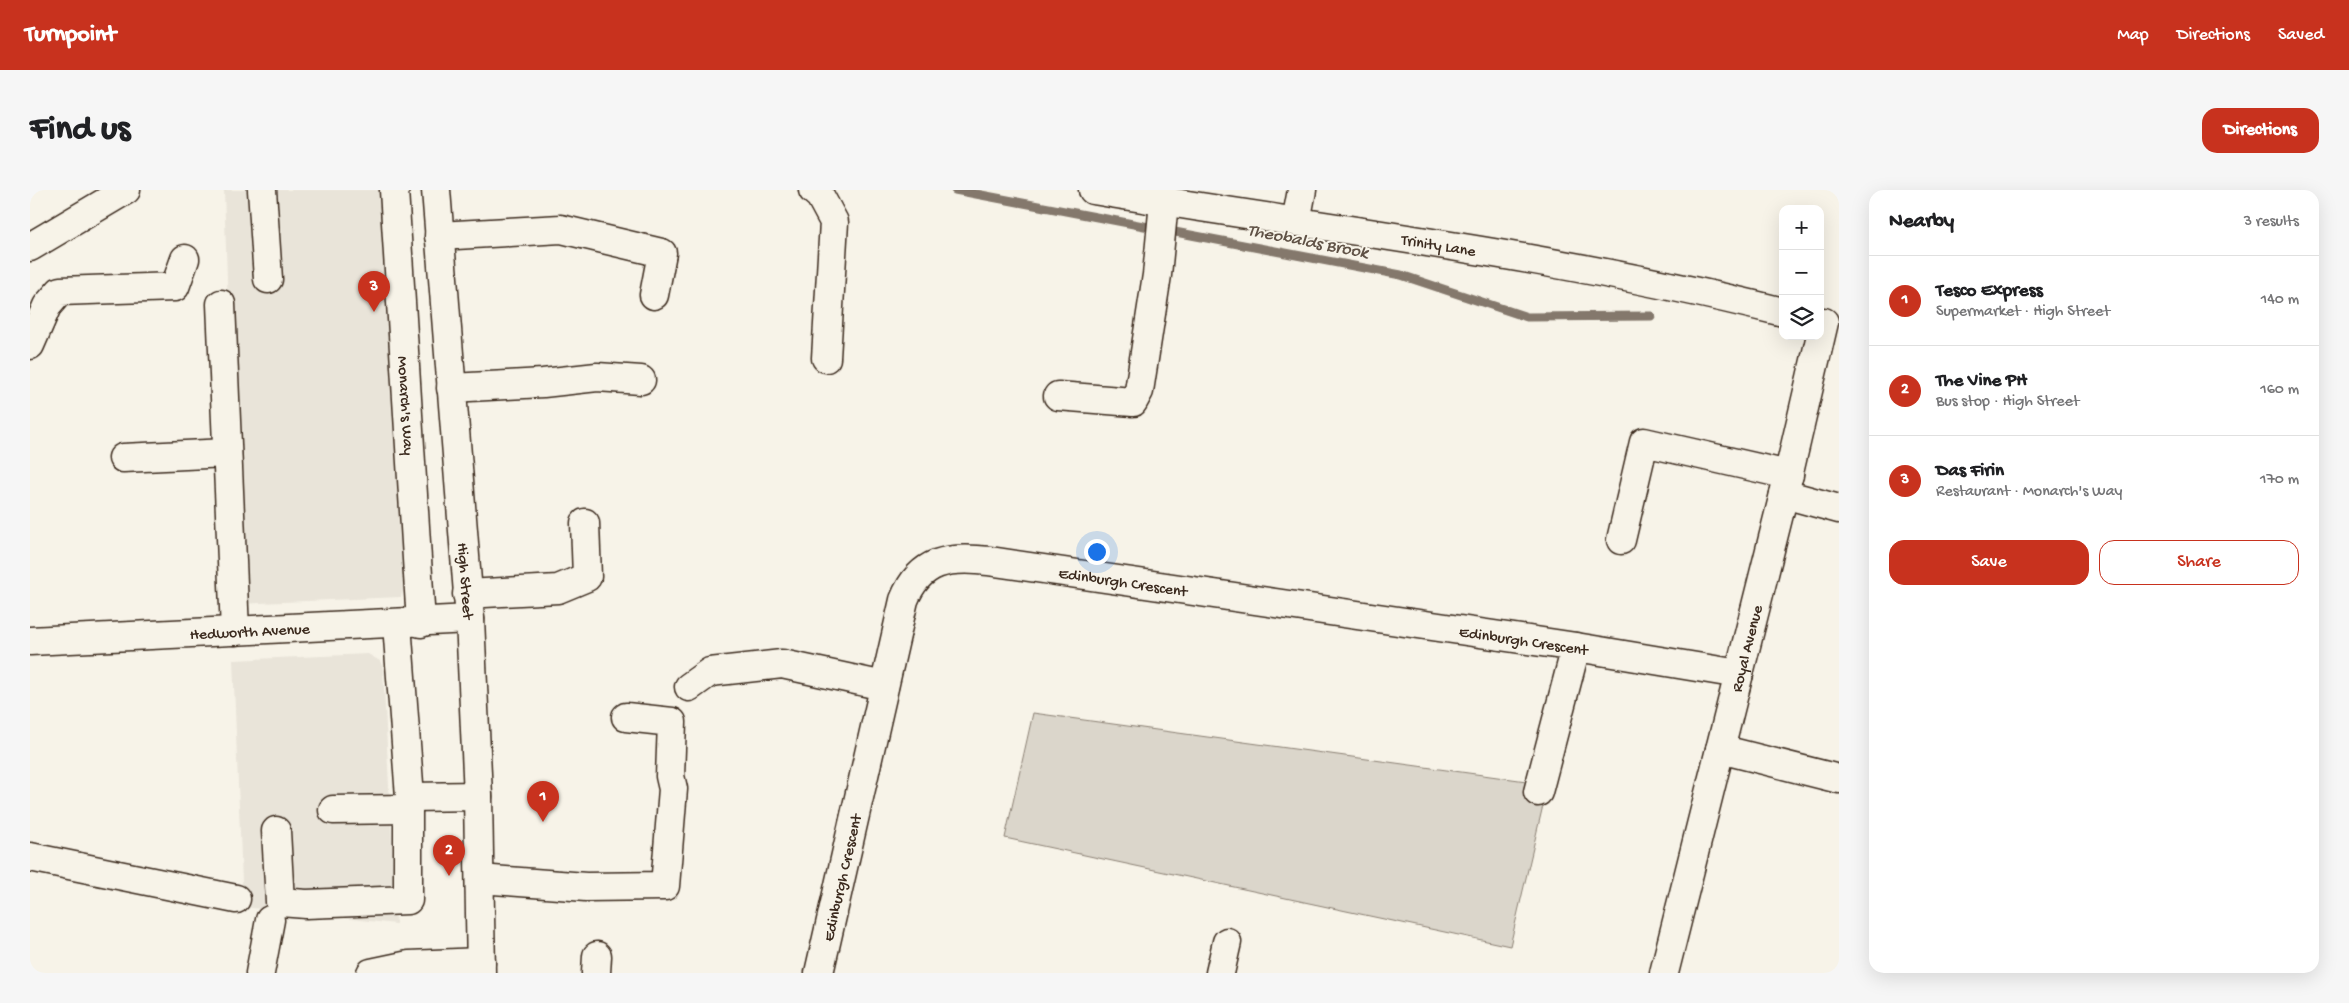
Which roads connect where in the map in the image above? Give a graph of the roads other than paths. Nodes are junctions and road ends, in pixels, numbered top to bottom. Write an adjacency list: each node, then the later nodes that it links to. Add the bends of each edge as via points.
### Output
1 (126, 190): 11 (street)
2 (262, 190): 13 (street)
3 (394, 190): 30 (street, Monarch's Way)
4 (436, 190): 10 (street, High Street)
5 (813, 190): 19 (street, via 820,196 834,222)
6 (1302, 190): 9 (street)
7 (1104, 191): 8 (street, Trinity Lane)
8 (1162, 220): 9 (street, Trinity Lane); 22 (street, via 1139,392 1133,402)
9 (1296, 222): 16 (street, Trinity Lane, via 1446,244)
10 (439, 236): 14 (street, via 561,229 662,253); 21 (street, High Street)
11 (30, 246)
12 (185, 259): 18 (street, via 175,287 60,291 47,306)
13 (268, 279)
14 (654, 295)
15 (221, 304): 23 (street)
16 (1779, 311)
17 (1828, 323): 25 (street, Royal Avenue)
18 (32, 340)
19 (826, 358)
20 (640, 380): 21 (street, via 597,377)
21 (451, 388): 29 (street, High Street)
22 (1058, 396)
23 (227, 453): 24 (street); 31 (street)
24 (123, 458)
25 (1786, 484): 26 (street); 28 (street, via 1644,442); 35 (street, Royal Avenue)
26 (1839, 509)
27 (585, 524): 29 (street, Hedworth Avenue, via 588,577 558,589)
28 (1621, 540)
29 (468, 607): 30 (street, Hedworth Avenue); 42 (street, High Street)
30 (409, 623): 31 (street, Hedworth Avenue); 43 (street, Monarch's Way)
31 (235, 631): 33 (street, Hedworth Avenue)
32 (30, 637): 33 (street)
33 (30, 641)
34 (1576, 647): 35 (street, Edinburgh Crescent); 36 (street, Edinburgh Crescent, via 953,558 934,565 911,584 904,600); 41 (street)
35 (1739, 674): 39 (street, Royal Avenue)
36 (884, 686): 37 (street, via 782,664 710,672); 54 (street, Edinburgh Crescent)
37 (689, 687)
38 (626, 717): 47 (street, via 672,722 670,776 673,789 665,886 586,887)
39 (1720, 749): 40 (street); 56 (street, Royal Avenue)
40 (1839, 779)
41 (1538, 792)
42 (478, 796): 43 (street); 47 (street, High Street)
43 (409, 803): 44 (street); 45 (street, Monarch's Way, via 408,900 280,902)
44 (333, 810)
45 (276, 832)
46 (30, 857): 48 (street)
47 (480, 880): 51 (street, High Street)
48 (236, 899)
49 (270, 920): 52 (street)
50 (1227, 942): 55 (street)
51 (481, 968): 53 (street, via 409,965)
52 (264, 972)
53 (371, 973)
54 (819, 973)
55 (1220, 973)
56 (1664, 973)

